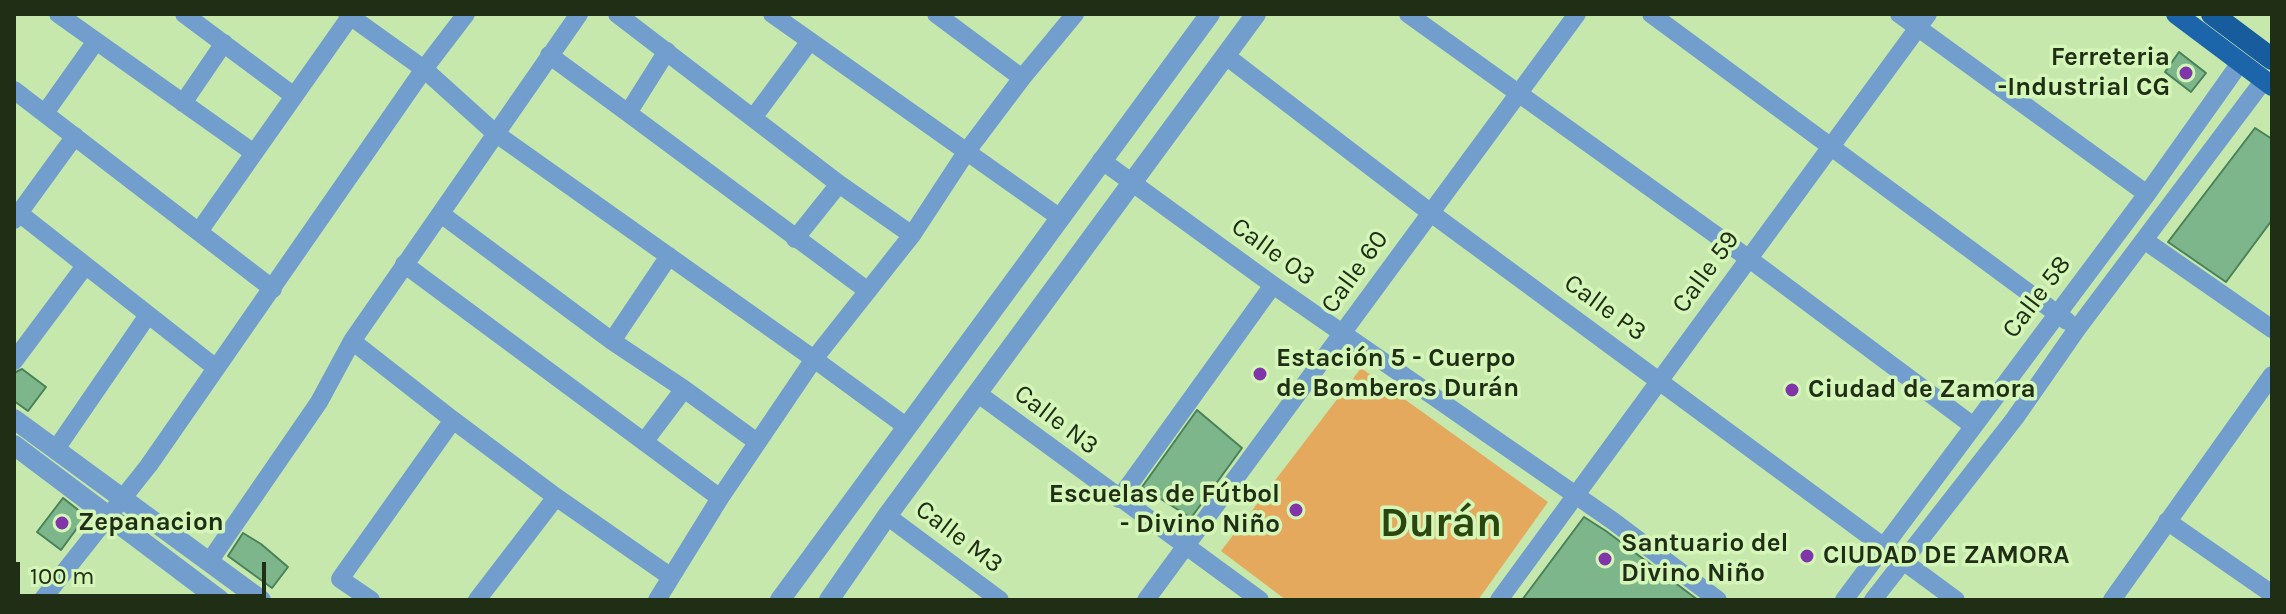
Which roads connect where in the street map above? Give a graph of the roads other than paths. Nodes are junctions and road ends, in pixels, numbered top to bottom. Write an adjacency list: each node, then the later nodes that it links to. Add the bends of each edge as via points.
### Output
1 (58, 14): 19 (street)
2 (184, 14): 21 (street)
3 (466, 14): 26 (street)
4 (579, 14): 23 (street)
5 (617, 14): 22 (street)
6 (772, 14): 20 (street)
7 (1075, 14): 28 (street)
8 (1210, 14): 41 (street)
9 (1256, 14): 24 (street)
10 (1408, 14): 30 (street)
11 (1577, 14): 30 (street, Calle 60)
12 (1651, 14): 38 (street)
13 (1899, 14): 18 (street)
14 (2176, 14): 25 (main road)
15 (2212, 14): 27 (highway)
16 (350, 15): 26 (street); 31 (street)
17 (948, 17): 28 (street)
18 (1923, 21): 38 (street, Calle 59); 44 (street)
19 (96, 41): 32 (street); 33 (street)
20 (810, 41): 35 (street); 39 (street)
21 (224, 43): 31 (street); 32 (street)
22 (667, 51): 34 (street); 35 (street)
23 (549, 55): 34 (street); 36 (street)
24 (1226, 56): 42 (street); 45 (street, Calle P3)
25 (2240, 63): 27 (main road); 44 (street, Calle 58)
26 (424, 69): 36 (street); 58 (street)
27 (2269, 75): 52 (street, Calle 58)
28 (1022, 78): 39 (street)
29 (14, 90): 33 (street)
30 (1518, 95): 45 (street, Calle 60); 54 (street)
31 (294, 96): 40 (street)
32 (183, 103): 40 (street)
33 (45, 113): 37 (street)
34 (628, 113): 51 (street)
35 (753, 118): 43 (street)
36 (495, 133): 46 (street); 53 (street)
37 (75, 136): 47 (street); 49 (street)
38 (1830, 146): 54 (street, Calle 59); 60 (street)
39 (967, 151): 48 (street); 50 (street)
40 (254, 153): 49 (street)
41 (1101, 160): 42 (street, Calle O3); 48 (street)
42 (1134, 183): 57 (street, Calle O3); 73 (street)
43 (839, 184): 50 (street); 51 (street)
44 (2147, 194): 60 (street, Calle 58)
45 (1431, 213): 64 (street, Calle 60); 71 (street, Calle P3)
46 (441, 214): 55 (street); 66 (street)
47 (17, 216): 56 (street)
48 (1059, 217): 77 (street)
49 (200, 230): 58 (street)
50 (912, 235): 59 (street)
51 (795, 239): 59 (street)
52 (2144, 240): 62 (street, Calle 58); 63 (street)
53 (669, 256): 66 (street); 67 (street)
54 (1748, 258): 71 (street, Calle 59); 76 (street)
55 (404, 264): 65 (street); 78 (street)
56 (85, 266): 61 (street); 68 (street)
57 (1273, 285): 64 (street, Calle O3); 86 (street)
58 (273, 289): 69 (street)
59 (868, 291): 67 (street)
60 (2057, 313): 62 (street); 76 (street, Calle 58)
61 (148, 315): 69 (street); 81 (street)
62 (2077, 329): 92 (street, Calle 58, via 2015,418)
63 (2272, 329)
64 (1342, 333): 82 (street, Calle O3); 90 (street, Calle 60)
65 (352, 341): 75 (street); 93 (street, via 319,402)
66 (612, 341): 72 (street)
67 (814, 359): 77 (street); 79 (street)
68 (14, 361)
69 (216, 368): 84 (street)
70 (2272, 375): 89 (street)
71 (1659, 379): 82 (street, Calle 59); 91 (street, Calle P3)
72 (684, 389): 78 (street); 79 (street)
73 (977, 393): 86 (street, Calle N3); 88 (street)
74 (14, 419): 81 (street)
75 (453, 420): 83 (street); 99 (street, via 340,579)
76 (1972, 425): 91 (street, Calle 58)
77 (907, 427): 102 (street)
78 (644, 442): 85 (street)
79 (757, 442): 85 (street)
80 (14, 445): 87 (street)
81 (56, 449): 84 (street)
82 (1575, 494): 107 (street, Calle 59); 108 (street, Calle O3)
83 (556, 497): 94 (street); 100 (street)
84 (124, 498): 87 (street); 93 (street)
85 (720, 498): 94 (street)
86 (1119, 499): 90 (street, Calle N3)
87 (109, 515): 96 (street); 97 (street)
88 (887, 516): 103 (street); 104 (street, Calle M3)
89 (2167, 521): 95 (street); 112 (street)
90 (1186, 546): 105 (street, Calle 60); 106 (street, Calle N3)
91 (1883, 547): 92 (street, Calle P3); 109 (street, Calle 58)
92 (1903, 559): 110 (street, Calle 58); 111 (street, Calle P3)
93 (209, 562): 98 (street)
94 (671, 577): 101 (street)
95 (2272, 594)
96 (42, 600)
97 (220, 600)
98 (261, 600)
99 (371, 600)
100 (477, 600)
101 (657, 600)
102 (780, 600)
103 (829, 600)
104 (1000, 600)
105 (1146, 600)
106 (1260, 600)
107 (1499, 600)
108 (1718, 600)
109 (1844, 600)
110 (1873, 600)
111 (1956, 600)
112 (2112, 600)

